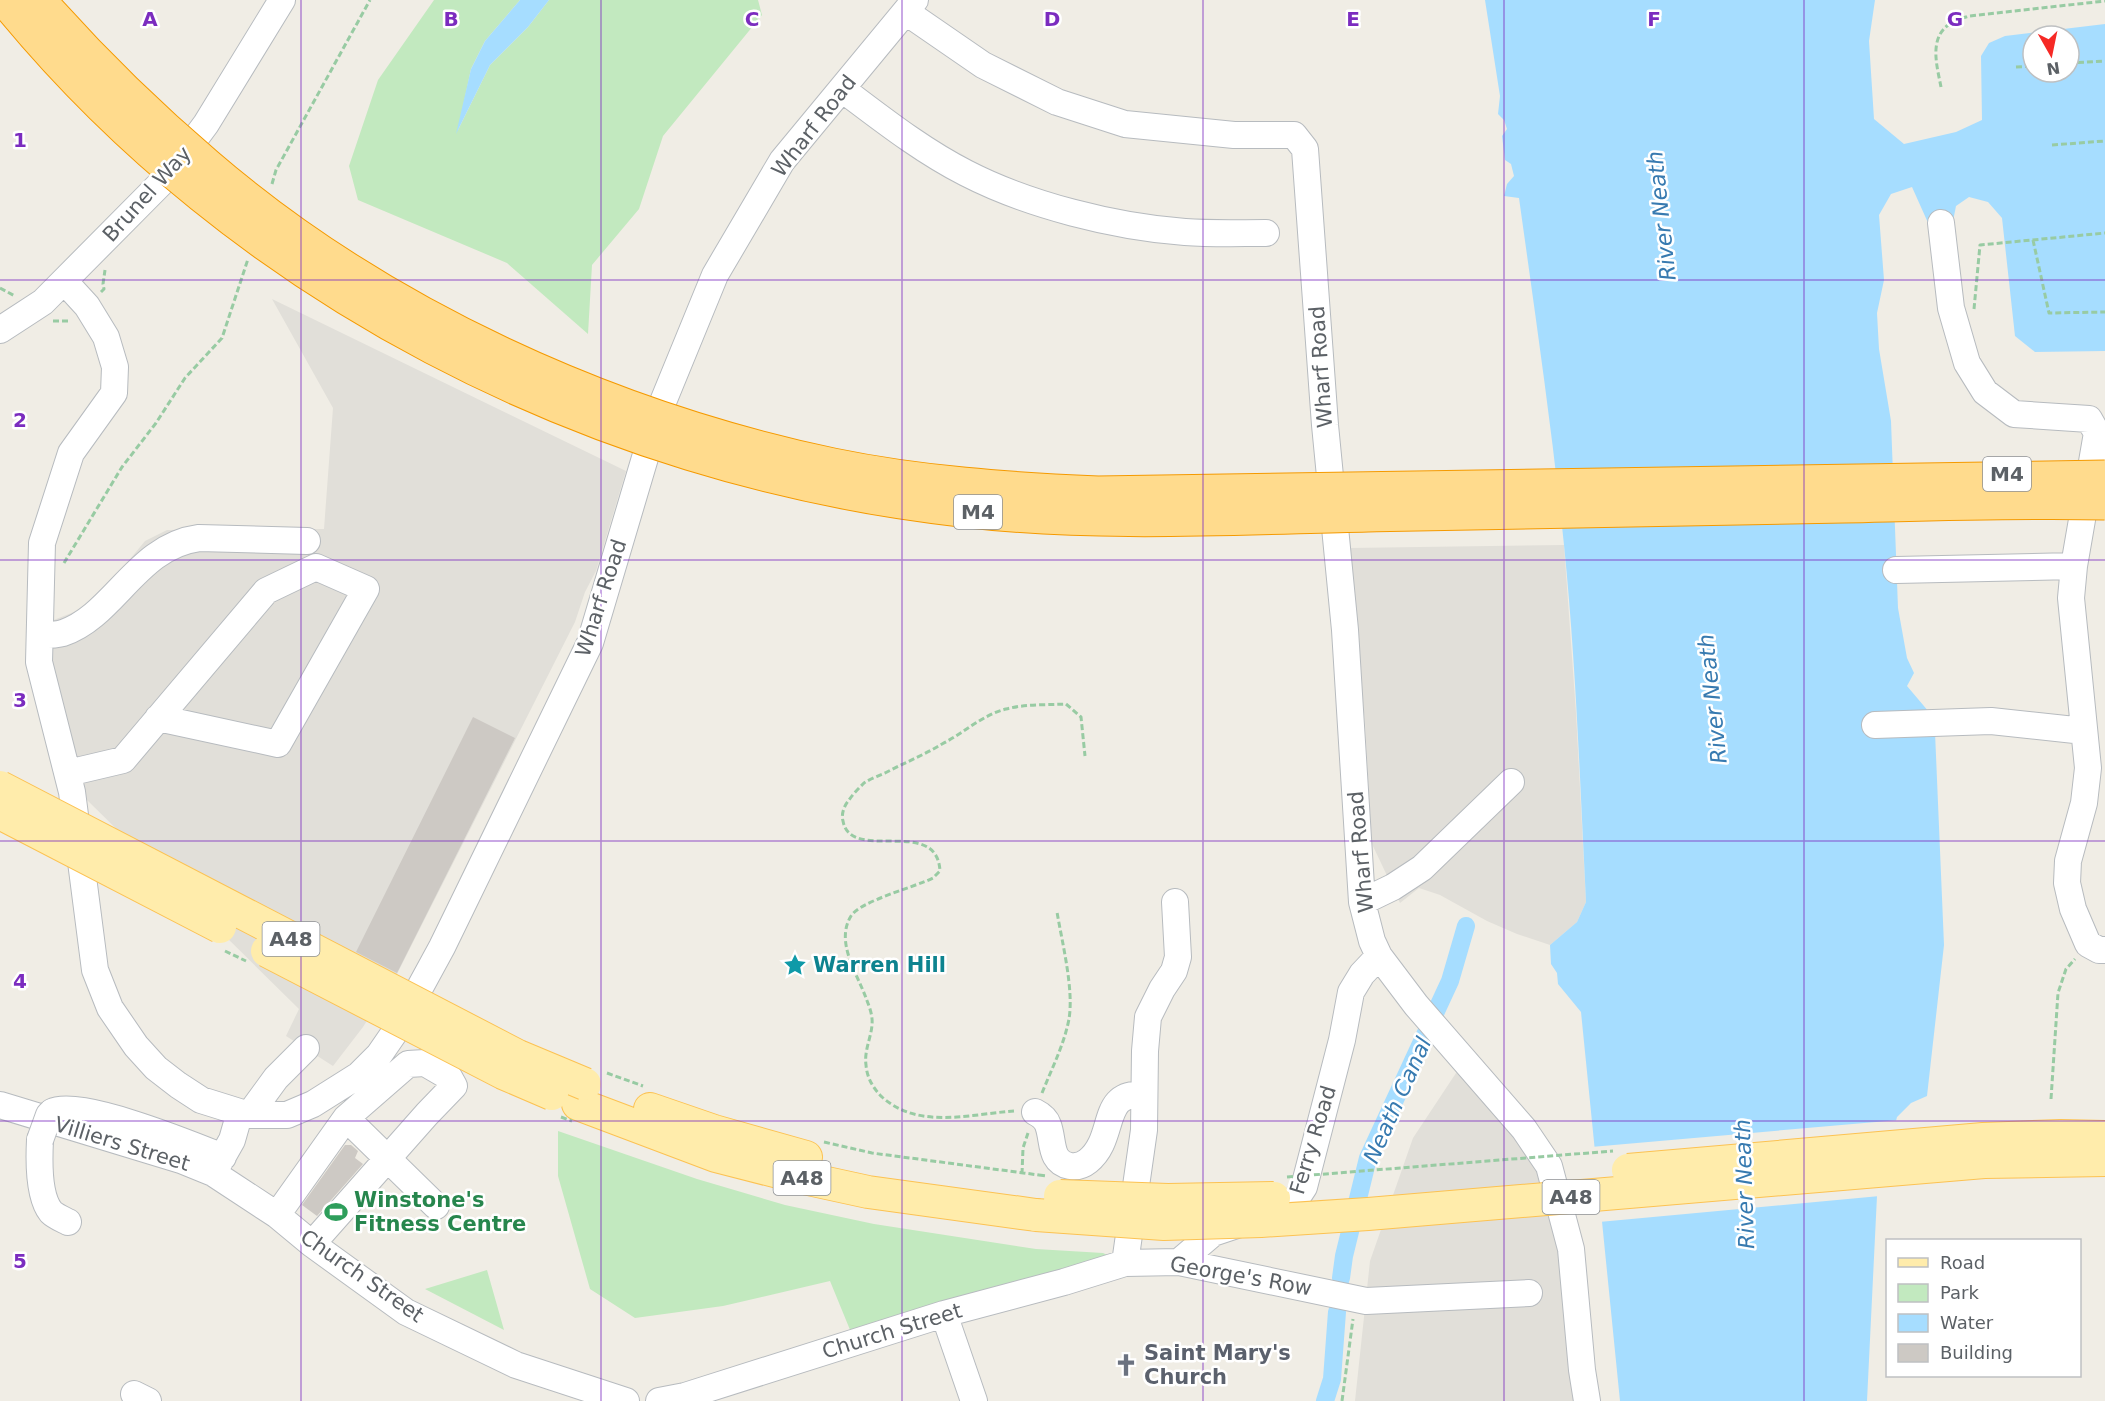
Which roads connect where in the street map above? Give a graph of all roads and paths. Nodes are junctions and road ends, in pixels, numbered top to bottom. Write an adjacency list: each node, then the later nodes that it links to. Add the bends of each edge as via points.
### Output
1 (5, 0): 28 (highway, M4, bridge, via 77,81 150,150 225,213 330,286 475,369 562,408 699,458 796,484 964,511 1086,519)
2 (39, 0): 27 (highway, M4, bridge, via 130,96 208,167 349,268 454,330 550,375 633,409 732,440 879,474 1098,493)
3 (282, 0): 21 (street, Brunel Way, via 206,124 166,178)
4 (370, 0): 15 (path, via 276,170)
5 (2105, 1): 11 (path, via 1969,16 1950,23 1938,36 1935,55)
6 (910, 6): 12 (street, Wharf Road); 43 (street, Wharf Road, via 983,65 1057,102 1125,124 1234,135 1294,135 1305,149 1345,630)
7 (2105, 61): 8 (path)
8 (2081, 62)
9 (2016, 67): 10 (path)
10 (2021, 67)
11 (1941, 87)
12 (842, 89): 17 (street, via 935,155 1001,189 1044,204 1087,216 1183,232); 53 (street, Wharf Road, via 782,161 715,275 658,414 590,643 442,947 399,1026 359,1075 313,1104 287,1115)
13 (2105, 141): 14 (path)
14 (2052, 145)
15 (269, 192)
16 (1941, 223): 24 (street, via 1951,308)
17 (1266, 233)
18 (2105, 233): 19 (path)
19 (2033, 240): 22 (path, via 2049,314); 24 (path, via 1980,245 1975,308)
20 (251, 248): 32 (path, via 222,338 185,378 122,467 51,585)
21 (65, 282): 23 (street, Brunel Way, via 20,319); 32 (street, Wharf Road, via 87,306 106,337 115,367 114,393 71,453 42,543)
22 (2105, 312)
23 (0, 330)
24 (1958, 333): 30 (street, via 1967,363 1985,392 2014,414 2089,419 2097,433)
25 (2105, 469): 27 (highway, M4, bridge)
26 (2105, 477): 27 (highway, M4, bridge)
27 (1910, 480)
28 (2105, 503)
29 (307, 542): 33 (street, via 186,540 172,545 130,577 80,624 60,634)
30 (2074, 566): 31 (street); 36 (street, via 2071,598)
31 (1896, 570)
32 (41, 592): 33 (street, Wharf Road)
33 (40, 635): 38 (street, Wharf Road, via 39,662)
34 (158, 718): 34 (street, via 266,591 315,567 366,589 278,744); 38 (street, via 123,760)
35 (1875, 725): 36 (street, via 1991,721)
36 (2084, 731): 45 (street, via 2088,768 2067,883 2073,909)
37 (1085, 756): 52 (path, via 1082,717 1066,704 1008,708 865,782 848,801 842,819 852,836 862,840 915,842 927,846 940,860 940,871 933,878 866,904 852,914 844,933 848,954 871,1012 865,1063 876,1091 889,1103 925,1117)
38 (68, 772): 53 (street, Wharf Road, via 95,970 110,1008 136,1046 171,1080 201,1100)
39 (1511, 782): 43 (street, via 1422,868)
40 (0, 787): 48 (main road, A48, bridge, via 518,1056)
41 (0, 813): 48 (main road, A48, bridge, via 503,1073)
42 (1175, 902): 49 (street, via 1178,957 1148,1017)
43 (1362, 902): 46 (street, Wharf Road)
44 (1057, 912): 52 (path, via 1070,1016 1063,1045)
45 (2091, 941): 50 (path, via 2066,969 2058,993)
46 (1379, 957): 67 (street, Ferry Road, via 1351,992 1304,1187 1292,1208 1213,1233); 77 (street, Wharf Road, via 1524,1129 1550,1166 1571,1249)
47 (306, 1048): 53 (street)
48 (581, 1094): 61 (main road, A48, via 716,1156 868,1192)
49 (1144, 1095): 52 (street, via 1121,1098 1113,1106 1097,1154 1073,1167 1060,1163 1052,1151 1048,1124); 68 (street, via 1144,1130)
50 (2051, 1099)
51 (0, 1105): 59 (street, Villiers Street, via 182,1160)
52 (1035, 1112): 61 (path, via 1023,1148)
53 (244, 1113): 59 (street)
54 (346, 1118): 57 (street); 57 (street, via 408,1064 425,1063 449,1077 454,1086); 64 (street)
55 (2105, 1137): 61 (main road, A48, bridge, via 1983,1139 1260,1199 1168,1200)
56 (1617, 1151): 60 (path, bridge)
57 (387, 1159): 63 (street); 66 (street)
58 (2105, 1160): 61 (main road, A48, bridge, via 1984,1162 1368,1214 1164,1224)
59 (218, 1165): 62 (street, Villiers Street); 65 (street, bridge, via 143,1127 58,1108 49,1115 40,1140 41,1181 52,1213)
60 (1280, 1178)
61 (1037, 1187)
62 (240, 1191): 64 (street, Church Street)
63 (436, 1206)
64 (277, 1215): 66 (street, Church Street)
65 (68, 1222)
66 (312, 1244): 73 (street, Church Street, via 406,1312 516,1365)
67 (1179, 1262): 68 (street, George's Row); 70 (street, George's Row)
68 (1125, 1263): 71 (street, Church Street)
69 (1529, 1293): 70 (street, George's Row)
70 (1356, 1300): 76 (path)
71 (944, 1314): 72 (street, Church Street); 75 (street)
72 (686, 1399): 74 (street, Church Street)
73 (626, 1401)
74 (660, 1401)
75 (974, 1401)
76 (1342, 1401)
77 (1587, 1401)

